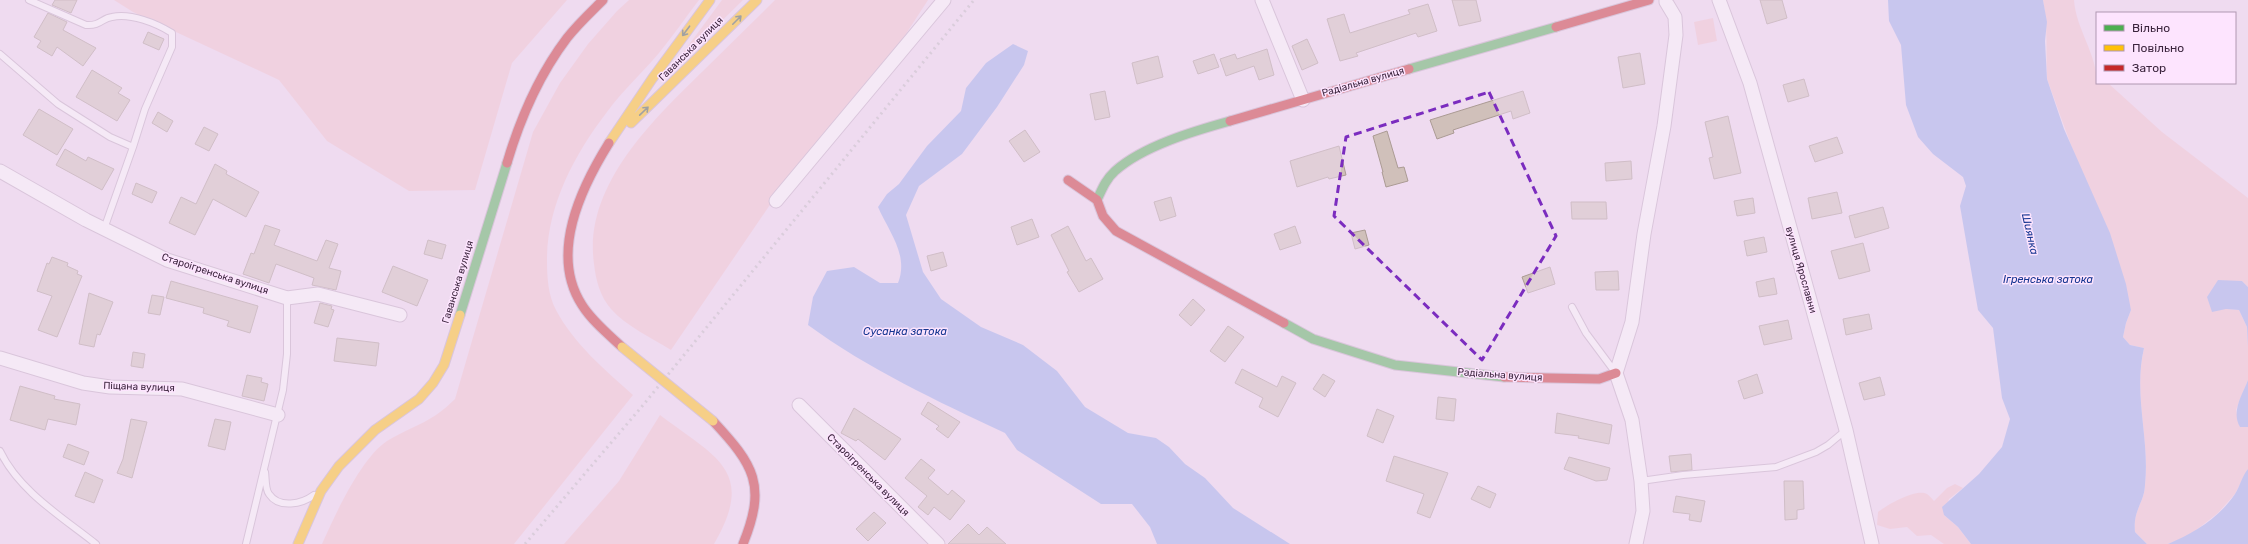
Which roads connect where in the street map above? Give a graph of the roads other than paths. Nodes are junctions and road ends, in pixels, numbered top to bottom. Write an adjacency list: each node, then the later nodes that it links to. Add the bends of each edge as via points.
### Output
1 (29, 0): 13 (lane, via 86,25 102,23 110,17 120,16 161,26 172,33 172,47 145,109)
2 (603, 0): 30 (street, Гаванська вулиця, via 568,37 545,70 527,107 512,146 444,365 433,384 418,399 358,446 338,466)
3 (710, 0): 12 (street, Гаванська вулиця, one-way to 12)
4 (757, 0): 12 (street, Гаванська вулиця, one-way to 4)
5 (944, 0): 17 (street)
6 (1262, 0): 11 (street)
7 (1649, 0): 11 (street, Радіальна вулиця)
8 (1719, 0): 26 (street, вулиця Ярославни, via 1750,83)
9 (1663, 1): 23 (street, via 1675,17 1676,35 1632,322)
10 (0, 54): 13 (lane, via 58,104 110,137)
11 (1303, 100): 16 (street, Радіальна вулиця, via 1205,128 1161,145 1119,167 1107,180)
12 (606, 147): 34 (street, Гаванська вулиця, bridge, via 580,200 571,232 569,260 573,286 582,306 622,347 714,421 742,452 757,489 754,516)
13 (133, 148): 18 (lane)
14 (0, 171): 18 (street, Староігренська вулиця)
15 (1068, 180): 16 (street)
16 (1097, 200): 23 (street, Радіальна вулиця, via 1103,216 1116,231 1313,339 1395,365 1501,377 1599,379)
17 (776, 201)
18 (104, 229): 19 (street, Староігренська вулиця, via 167,260)
19 (287, 298): 21 (street, Староігренська вулиця, via 318,294); 25 (lane, via 287,354)
20 (1572, 306): 23 (lane, via 1586,333)
21 (400, 315)
22 (0, 358): 25 (street, Піщана вулиця, via 83,383 110,388 182,389)
23 (1616, 373): 29 (street, via 1632,420)
24 (799, 405): 35 (street, Староігренська вулиця)
25 (278, 415): 28 (lane)
26 (1846, 430): 29 (lane, via 1816,452 1776,467); 37 (street, вулиця Ярославни)
27 (0, 451): 31 (lane, via 6,463 35,496)
28 (264, 468): 30 (lane, via 268,493 275,500 296,503 307,500); 32 (lane)
29 (1641, 481): 36 (street, via 1643,511)
30 (321, 491): 33 (street, Гаванська вулиця)
31 (96, 544)
32 (246, 544)
33 (298, 544)
34 (743, 544)
35 (938, 544)
36 (1636, 544)
37 (1872, 544)

